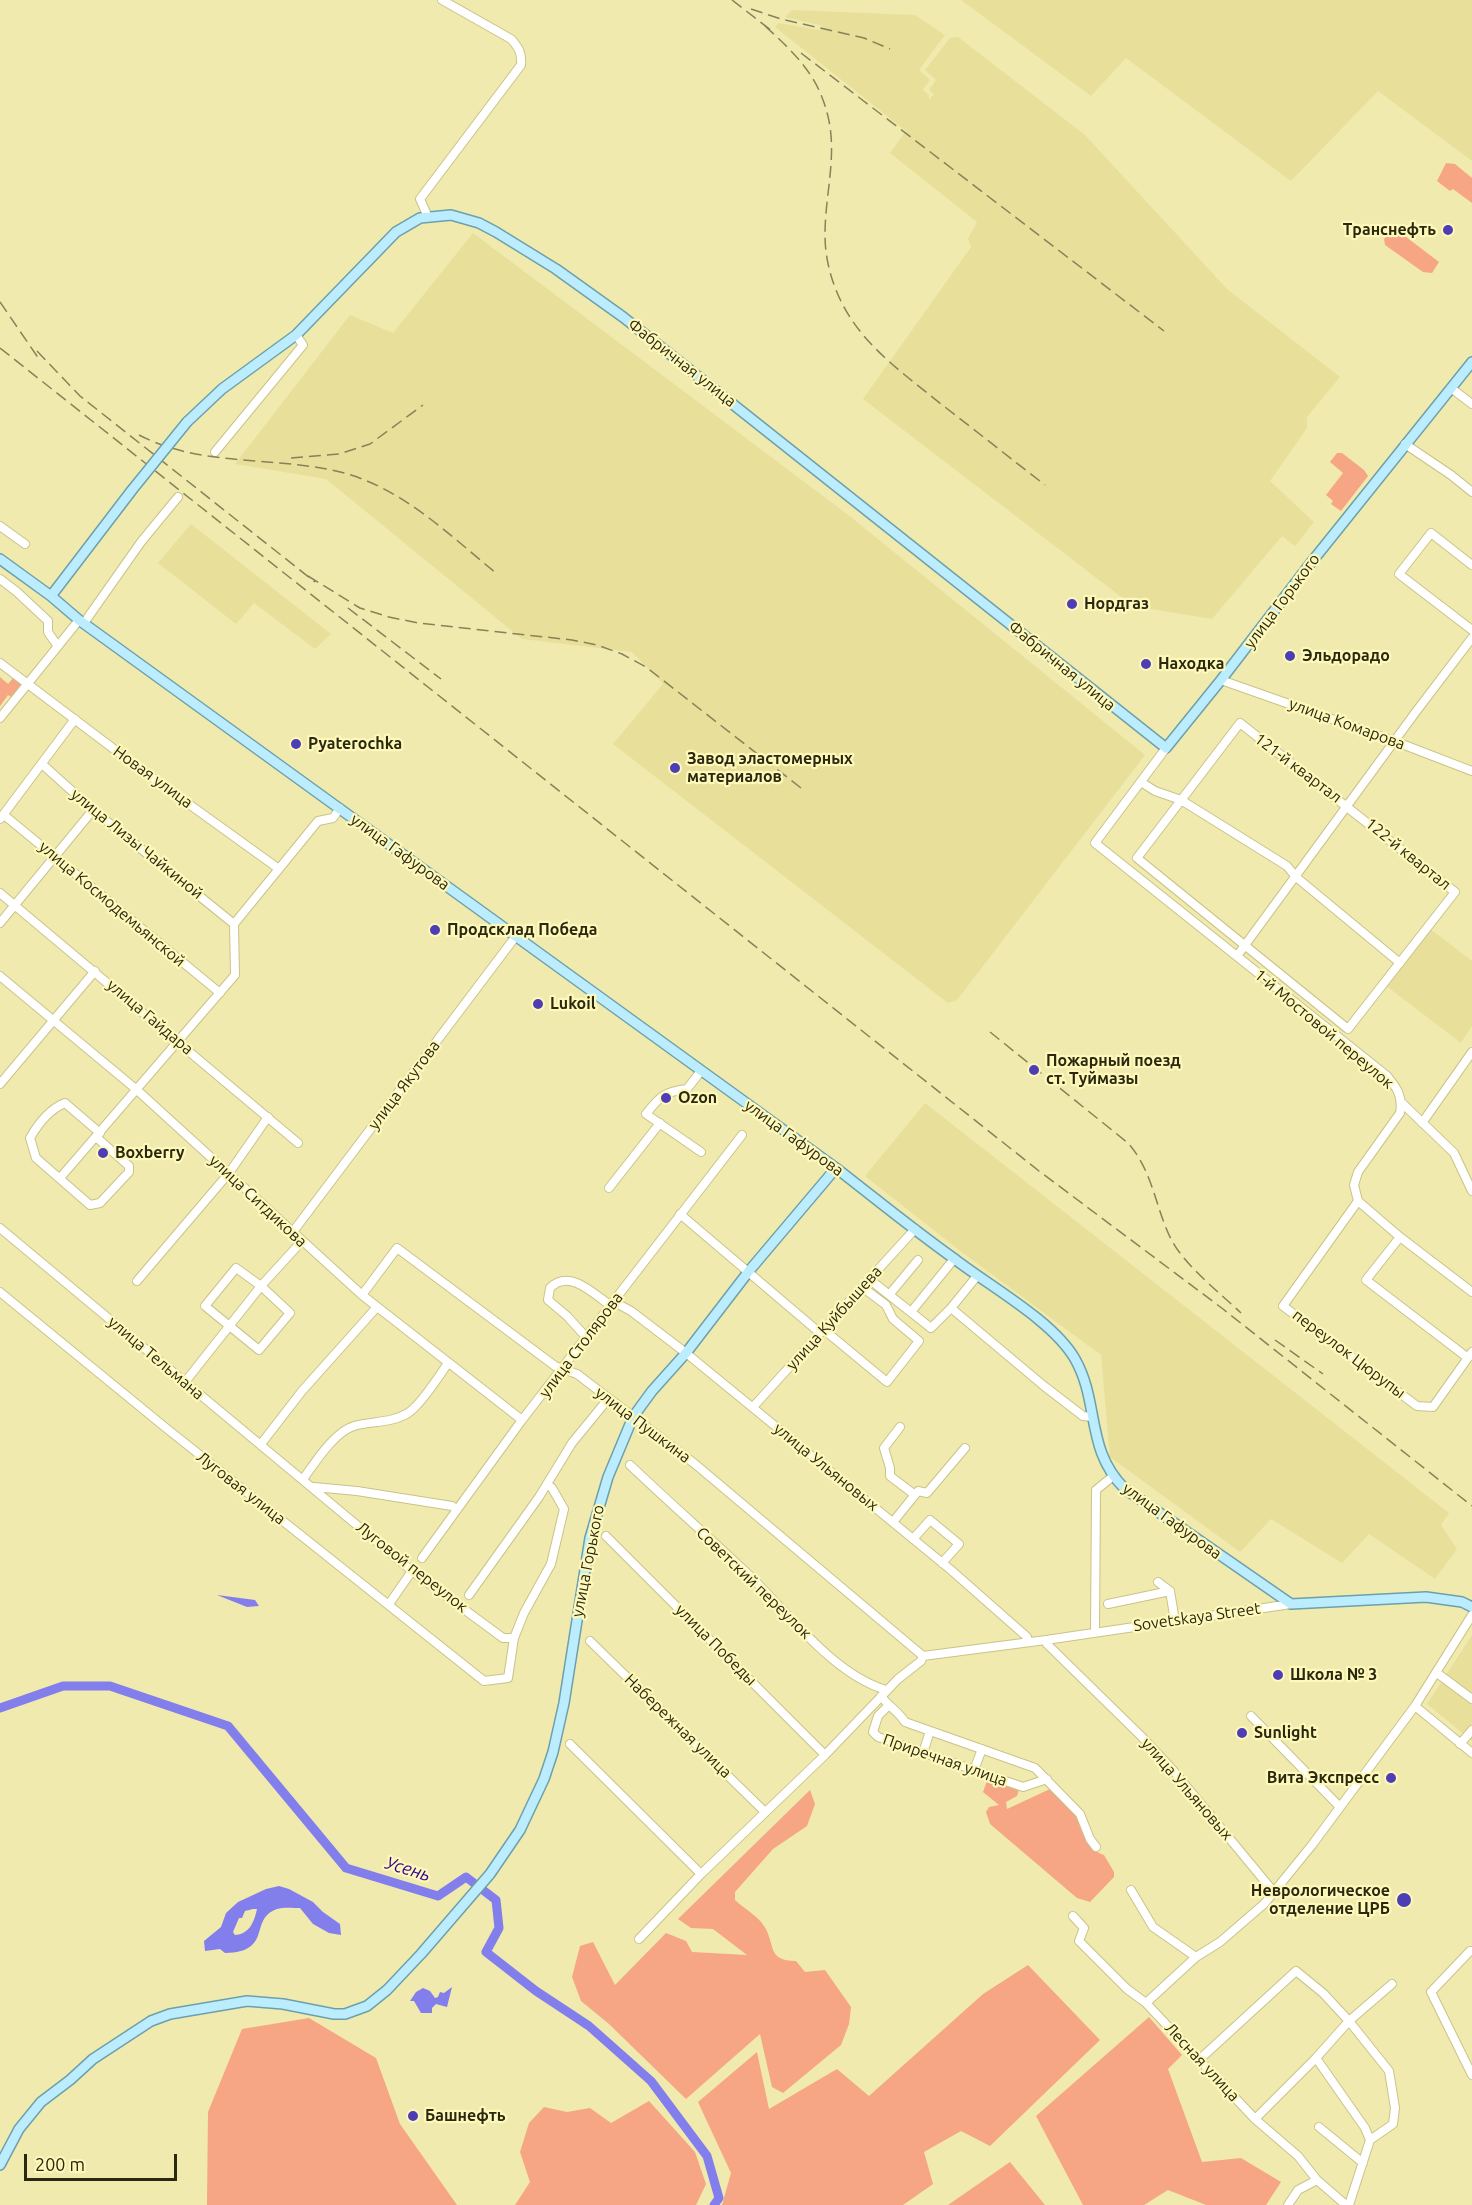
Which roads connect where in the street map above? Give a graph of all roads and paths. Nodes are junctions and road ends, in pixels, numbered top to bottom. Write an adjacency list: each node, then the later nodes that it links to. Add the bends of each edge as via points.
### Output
1 (442, 0): 2 (street, via 511,39 522,57 521,65 420,199)
2 (428, 217): 3 (main road, Фабричная улица, via 396,232); 27 (main road, Фабричная улица, via 451,216 479,224 556,269 719,392)
3 (296, 335): 8 (street, via 303,345); 16 (main road, Фабричная улица, bridge, via 222,388 187,422)
4 (1472, 362): 5 (main road, улица Горького)
5 (1451, 388): 6 (street); 7 (main road, улица Горького)
6 (1472, 404)
7 (1405, 444): 9 (street); 22 (main road, улица Горького)
8 (215, 452)
9 (1472, 492)
10 (178, 497): 17 (street)
11 (0, 526): 12 (street)
12 (25, 544)
13 (0, 559): 16 (main road, улица Гафурова)
14 (1472, 565): 18 (street, via 1431,533 1399,574)
15 (0, 579): 20 (street, via 48,621 48,632)
16 (51, 597): 17 (main road, улица Гафурова)
17 (81, 621): 20 (street); 33 (main road, улица Гафурова)
18 (1472, 630)
19 (1472, 638): 26 (street)
20 (57, 645): 23 (street)
21 (0, 663): 23 (street, Новая улица)
22 (1221, 680): 26 (street, улица Комарова); 27 (main road, улица Горького)
23 (27, 684): 24 (street); 25 (street, Новая улица)
24 (0, 718)
25 (75, 719): 28 (street); 38 (street, Новая улица)
26 (1394, 741): 29 (street, улица Комарова); 32 (street)
27 (1166, 748): 30 (street, улица Горького)
28 (42, 764): 34 (street, улица Лизы Чайкиной); 35 (street)
29 (1472, 771)
30 (1141, 782): 31 (street); 36 (street, улица Горького)
31 (1181, 800): 32 (street, 121-й квартал, via 1240,723); 39 (street, via 1287,866); 45 (street, 121-й квартал, via 1137,858)
32 (1347, 805): 39 (street); 47 (street, 122-й квартал, via 1455,892)
33 (340, 808): 38 (street, via 333,818 318,821); 44 (main road, улица Гафурова)
34 (93, 810): 37 (street); 43 (street, улица Лизы Чайкиной)
35 (2, 817): 37 (street, улица Космодемьянской)
36 (1095, 843): 46 (street, 1-й Мостовой переулок)
37 (55, 856): 41 (street); 50 (street, улица Космодемьянской)
38 (279, 868): 43 (street)
39 (1296, 877): 45 (street); 47 (street)
40 (0, 893): 41 (street, улица Гайдара)
41 (15, 905): 42 (street); 48 (street, улица Гайдара)
42 (0, 923)
43 (234, 924): 50 (street, via 235,975)
44 (516, 936): 54 (main road, улица Гафурова); 74 (street, улица Якутова)
45 (1245, 945): 46 (street); 47 (street, 122-й квартал, via 1348,1029)
46 (1237, 956): 57 (street, 1-й Мостовой переулок, via 1387,1076 1397,1088)
47 (1400, 963)
48 (95, 971): 51 (street); 52 (street, улица Гайдара)
49 (0, 976): 51 (street, улица Ситдикова)
50 (220, 993): 52 (street)
51 (54, 1021): 55 (street); 56 (street, улица Ситдикова)
52 (179, 1042): 56 (street); 58 (street, улица Гайдара)
53 (1472, 1052): 60 (street)
54 (701, 1071): 59 (street, via 687,1089 668,1091 658,1098 646,1114); 65 (main road, улица Гафурова)
55 (0, 1084)
56 (137, 1090): 62 (street); 66 (street, улица Ситдикова)
57 (1401, 1103): 60 (street); 70 (street, 1-й Мостовой переулок, via 1400,1113 1359,1172 1354,1185)
58 (268, 1117): 63 (street, улица Гайдара); 66 (street)
59 (660, 1123): 64 (street); 68 (street)
60 (1422, 1123): 69 (street, via 1454,1153)
61 (742, 1134): 71 (street, улица Столярова)
62 (98, 1135): 67 (street); 67 (street, via 129,1167 129,1172 100,1203 90,1204); 67 (street, via 65,1103 55,1107 34,1130 30,1138 36,1158)
63 (298, 1143)
64 (701, 1152)
65 (836, 1168): 73 (main road, улица Гафурова); 79 (main road, улица Горького)
66 (229, 1173): 74 (street, улица Ситдикова); 82 (street)
67 (60, 1178)
68 (609, 1188)
69 (1472, 1191)
70 (1358, 1201): 75 (street); 97 (street, переулок Цюрупы, via 1283,1306 1417,1406 1433,1407)
71 (680, 1214): 79 (street); 89 (street, улица Столярова)
72 (0, 1228): 100 (street, улица Тельмана)
73 (915, 1229): 77 (main road, улица Гафурова); 81 (street, улица Куйбышева)
74 (292, 1233): 76 (street, улица Ситдикова)
75 (1400, 1237): 86 (street); 97 (street, via 1366,1280)
76 (302, 1241): 83 (street); 87 (street, улица Ситдикова)
77 (954, 1259): 80 (main road, улица Гафурова); 92 (street)
78 (918, 1260): 88 (street)
79 (749, 1271): 94 (street); 96 (main road, улица Горького)
80 (977, 1276): 91 (street); 104 (main road, улица Гафурова, via 1051,1329 1074,1358)
81 (869, 1279): 84 (street, улица Куйбышева); 88 (street)
82 (137, 1281)
83 (261, 1286): 93 (street); 93 (street, via 236,1268 205,1305); 93 (street, via 290,1313 259,1350)
84 (862, 1287): 94 (street, улица Куйбышева); 94 (street, via 886,1305 892,1319 919,1341 887,1382)
85 (0, 1292): 125 (street, Луговая улица)
86 (1472, 1292)
87 (362, 1295): 90 (street, улица Ситдикова); 99 (street, улица Пушкина, via 397,1248)
88 (889, 1295): 92 (street)
89 (612, 1304): 95 (street, улица Столярова); 95 (street, улица Ульяновых, via 573,1281 562,1280 550,1288 548,1300); 96 (street, улица Ульяновых, via 631,1311)
90 (377, 1307): 98 (street, улица Ситдикова); 107 (street)
91 (951, 1308): 92 (street, via 931,1328); 104 (street, via 1044,1386 1083,1416)
92 (911, 1312)
93 (229, 1326): 100 (street)
94 (821, 1331): 102 (street, улица Куйбышева)
95 (586, 1337): 99 (street, улица Столярова)
96 (686, 1353): 102 (street, улица Ульяновых); 103 (main road, улица Горького)
97 (1470, 1355)
98 (448, 1362): 105 (street, улица Ситдикова); 111 (street, via 411,1412 352,1427 321,1454)
99 (562, 1368): 101 (street, улица Пушкина, via 577,1374); 105 (street, улица Столярова)
100 (185, 1382): 107 (street, улица Тельмана)
101 (608, 1399): 103 (street, улица Пушкина); 112 (street, via 572,1443)
102 (753, 1407): 116 (street, улица Ульяновых)
103 (633, 1417): 136 (street, улица Пушкина); 173 (main road, улица Горького, via 608,1477 590,1538 553,1752 520,1830 490,1874 421,1954 367,2006 334,2014 247,2001 170,2013 151,2021 101,2053 41,2102 19,2129)
104 (1092, 1417): 110 (main road, улица Гафурова, via 1102,1458)
105 (522, 1420): 115 (street, улица Столярова)
106 (900, 1427): 114 (street, via 884,1448 890,1476)
107 (261, 1444): 111 (street, улица Тельмана)
108 (965, 1448): 114 (street, via 927,1494 918,1491)
109 (630, 1466): 138 (street, Советский переулок, via 732,1559 825,1652)
110 (1112, 1477): 127 (main road, улица Гафурова); 131 (street, via 1096,1490)
111 (303, 1479): 113 (street, улица Тельмана)
112 (547, 1484): 124 (street); 132 (street, via 564,1509 551,1564)
113 (314, 1487): 115 (street, via 396,1496); 121 (street, Луговой переулок)
114 (915, 1495): 116 (street)
115 (456, 1509): 119 (street, улица Столярова)
116 (893, 1522): 118 (street, улица Ульяновых)
117 (606, 1536): 150 (street, улица Победы)
118 (914, 1539): 120 (street, улица Ульяновых); 120 (street, via 930,1520 959,1544)
119 (422, 1558)
120 (942, 1563): 135 (street, улица Ульяновых, via 1027,1637)
121 (412, 1571): 125 (street); 132 (street, Луговой переулок, via 503,1638)
122 (1158, 1582): 123 (street)
123 (1170, 1591): 126 (street); 130 (street)
124 (469, 1595)
125 (389, 1604): 132 (street, Луговая улица, via 484,1681 508,1678)
126 (1108, 1604)
127 (1291, 1604): 128 (main road, Sovetskaya Street, via 1426,1597); 130 (street, Sovetskaya Street)
128 (1472, 1607)
129 (1472, 1615): 137 (street)
130 (1175, 1621): 131 (street, Sovetskaya Street)
131 (1095, 1632): 133 (street, Sovetskaya Street)
132 (514, 1638)
133 (1046, 1640): 135 (street, Sovetskaya Street); 158 (street, улица Ульяновых, via 1172,1769)
134 (590, 1641): 154 (street, Набережная улица)
135 (1028, 1642): 136 (street, Sovetskaya Street)
136 (923, 1656): 138 (street)
137 (1437, 1673): 139 (street); 141 (street)
138 (884, 1693): 140 (street, Приречная улица); 150 (street)
139 (1472, 1699)
140 (888, 1706): 144 (street, Приречная улица, via 905,1722); 148 (street, Приречная улица, via 878,1716 873,1732)
141 (1415, 1706): 146 (street); 153 (street)
142 (1251, 1716): 153 (street)
143 (1472, 1730): 146 (street)
144 (930, 1731): 147 (street, Приречная улица); 148 (street)
145 (570, 1744): 156 (street)
146 (1460, 1744): 149 (street)
147 (982, 1749): 151 (street); 152 (street, Приречная улица, via 1035,1768)
148 (923, 1753): 151 (street, Приречная улица)
149 (1472, 1753)
150 (825, 1755): 154 (street)
151 (974, 1770): 152 (street, Приречная улица, via 1023,1787)
152 (1047, 1779): 155 (street, Приречная улица, via 1080,1814)
153 (1339, 1806): 158 (street)
154 (764, 1811): 156 (street)
155 (1096, 1847)
156 (701, 1874): 160 (street)
157 (1131, 1890): 162 (street, via 1153,1928)
158 (1273, 1891): 162 (street, via 1264,1904 1220,1942)
159 (1073, 1916): 164 (street, Лесная улица, via 1083,1928 1079,1941)
160 (639, 1939)
161 (1471, 1951): 168 (street, via 1431,1992)
162 (1196, 1957): 164 (street)
163 (1392, 1984): 165 (street)
164 (1146, 2003): 167 (street, Лесная улица)
165 (1349, 2021): 166 (street); 167 (street, via 1296,1971); 171 (street, via 1389,2071 1395,2108 1392,2124)
166 (1316, 2058): 169 (street); 171 (street)
167 (1200, 2059): 169 (street, Лесная улица)
168 (1472, 2075)
169 (1255, 2119): 174 (street, Лесная улица, via 1298,2156)
170 (1319, 2127): 172 (street)
171 (1370, 2140): 172 (street)
172 (1363, 2163): 176 (street)
173 (0, 2165)
174 (1317, 2180): 175 (street, via 1298,2190); 176 (street, Лесная улица)
175 (1288, 2205)
176 (1348, 2205)

